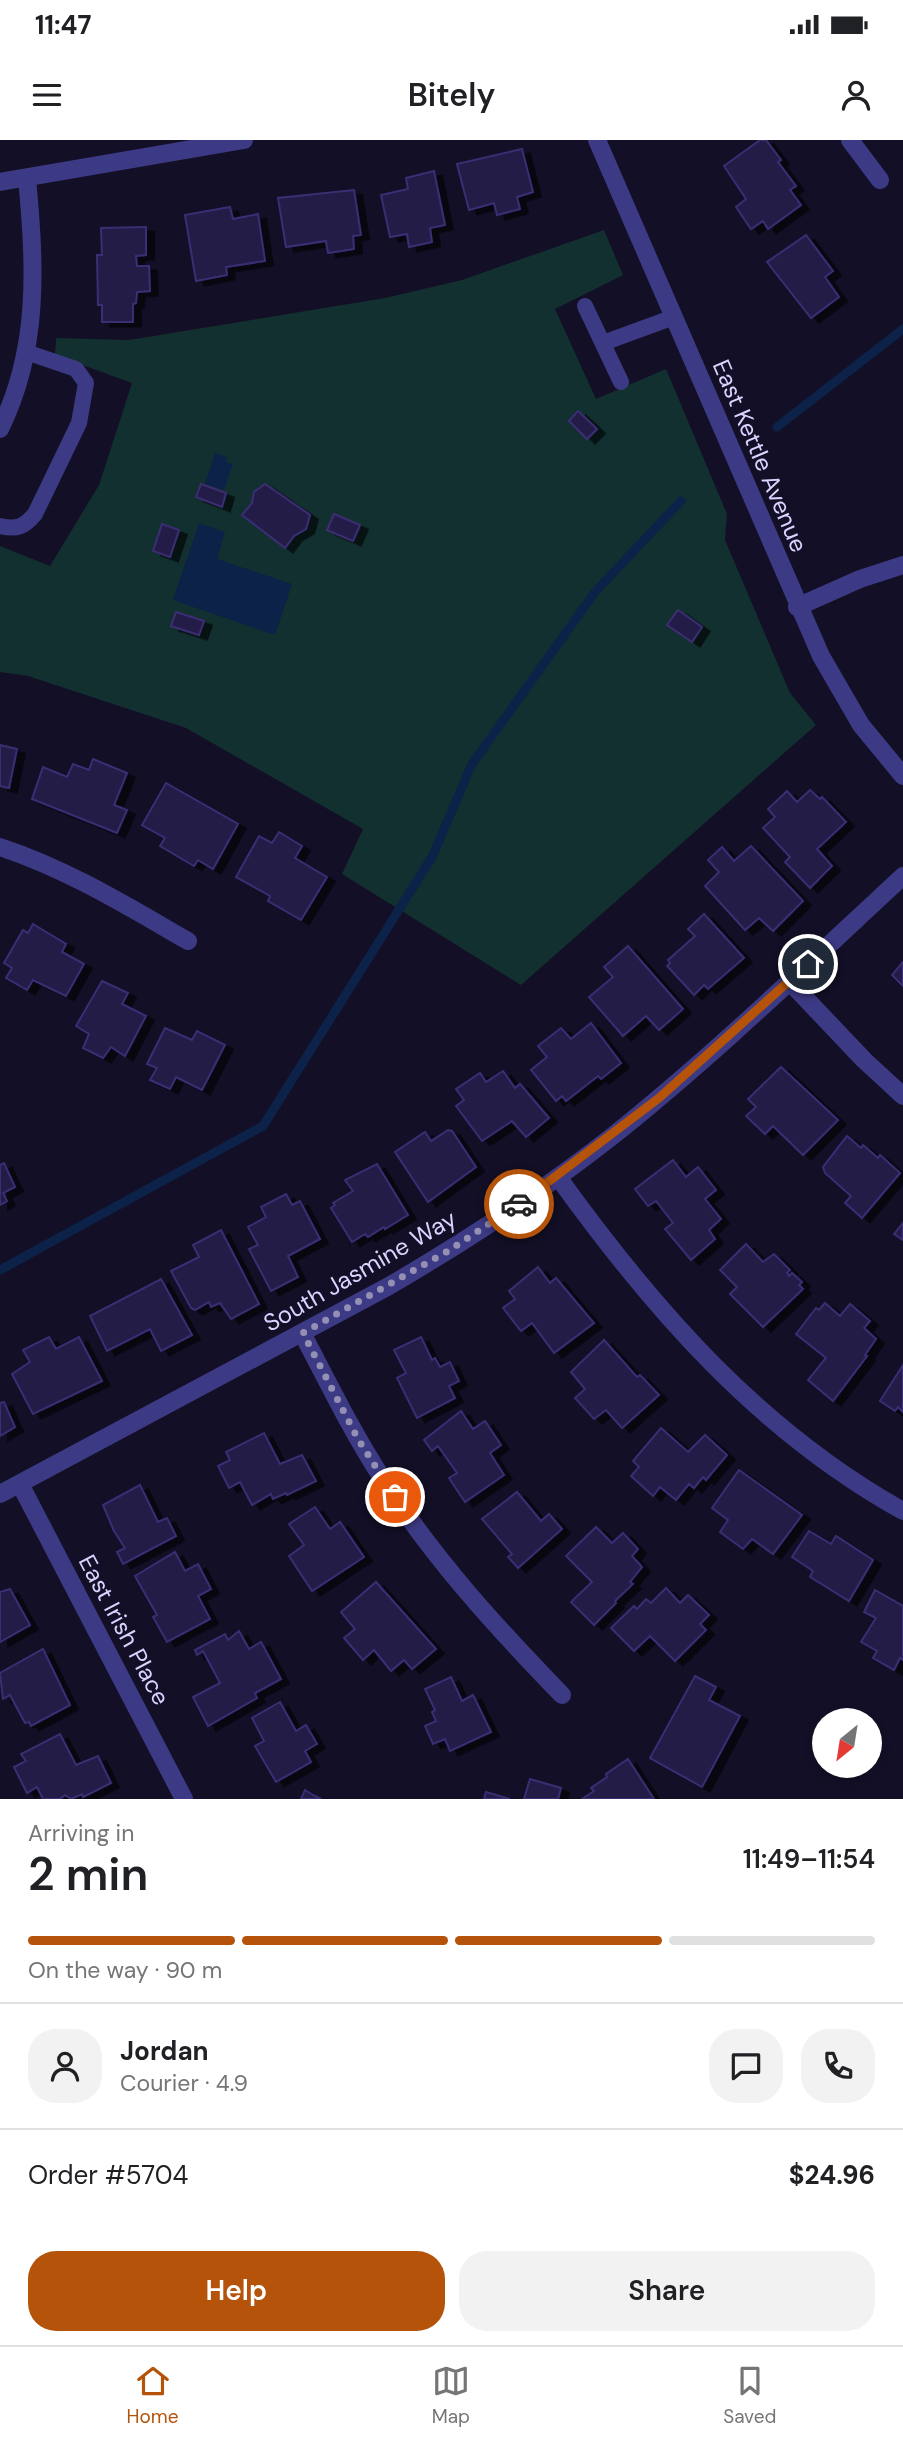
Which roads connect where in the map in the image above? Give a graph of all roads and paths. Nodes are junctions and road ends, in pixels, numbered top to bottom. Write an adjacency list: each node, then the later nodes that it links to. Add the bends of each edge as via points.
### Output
1 (244, 140): 4 (street)
2 (597, 140): 9 (street, East Kettle Avenue)
3 (850, 140): 6 (street)
4 (188, 144): 5 (street)
5 (27, 178): 7 (street); 11 (street, via 35,257 34,305)
6 (880, 180)
7 (0, 182)
8 (585, 306): 10 (lane)
9 (674, 317): 10 (lane); 16 (street, East Kettle Avenue)
10 (603, 344): 12 (lane)
11 (26, 352): 13 (street); 14 (lane, via 76,369 86,383 79,423 35,514 25,526)
12 (621, 382)
13 (0, 429)
14 (0, 526)
15 (903, 565): 16 (street)
16 (797, 607): 17 (street, East Kettle Avenue, via 839,692)
17 (903, 776)
18 (0, 847): 20 (street, via 99,890)
19 (903, 876): 21 (street, South Jasmine Way)
20 (188, 941)
21 (789, 981): 22 (street); 23 (street, South Jasmine Way, via 659,1098)
22 (903, 1096)
23 (558, 1177): 24 (street, South Jasmine Way, via 448,1251); 27 (street, via 638,1283 716,1370 800,1441)
24 (303, 1333): 25 (street, South Jasmine Way); 28 (street, via 358,1439 408,1517 463,1589)
25 (20, 1484): 26 (street, South Jasmine Way); 29 (street, East Irish Place)
26 (0, 1494)
27 (903, 1511)
28 (562, 1695)
29 (184, 1799)

